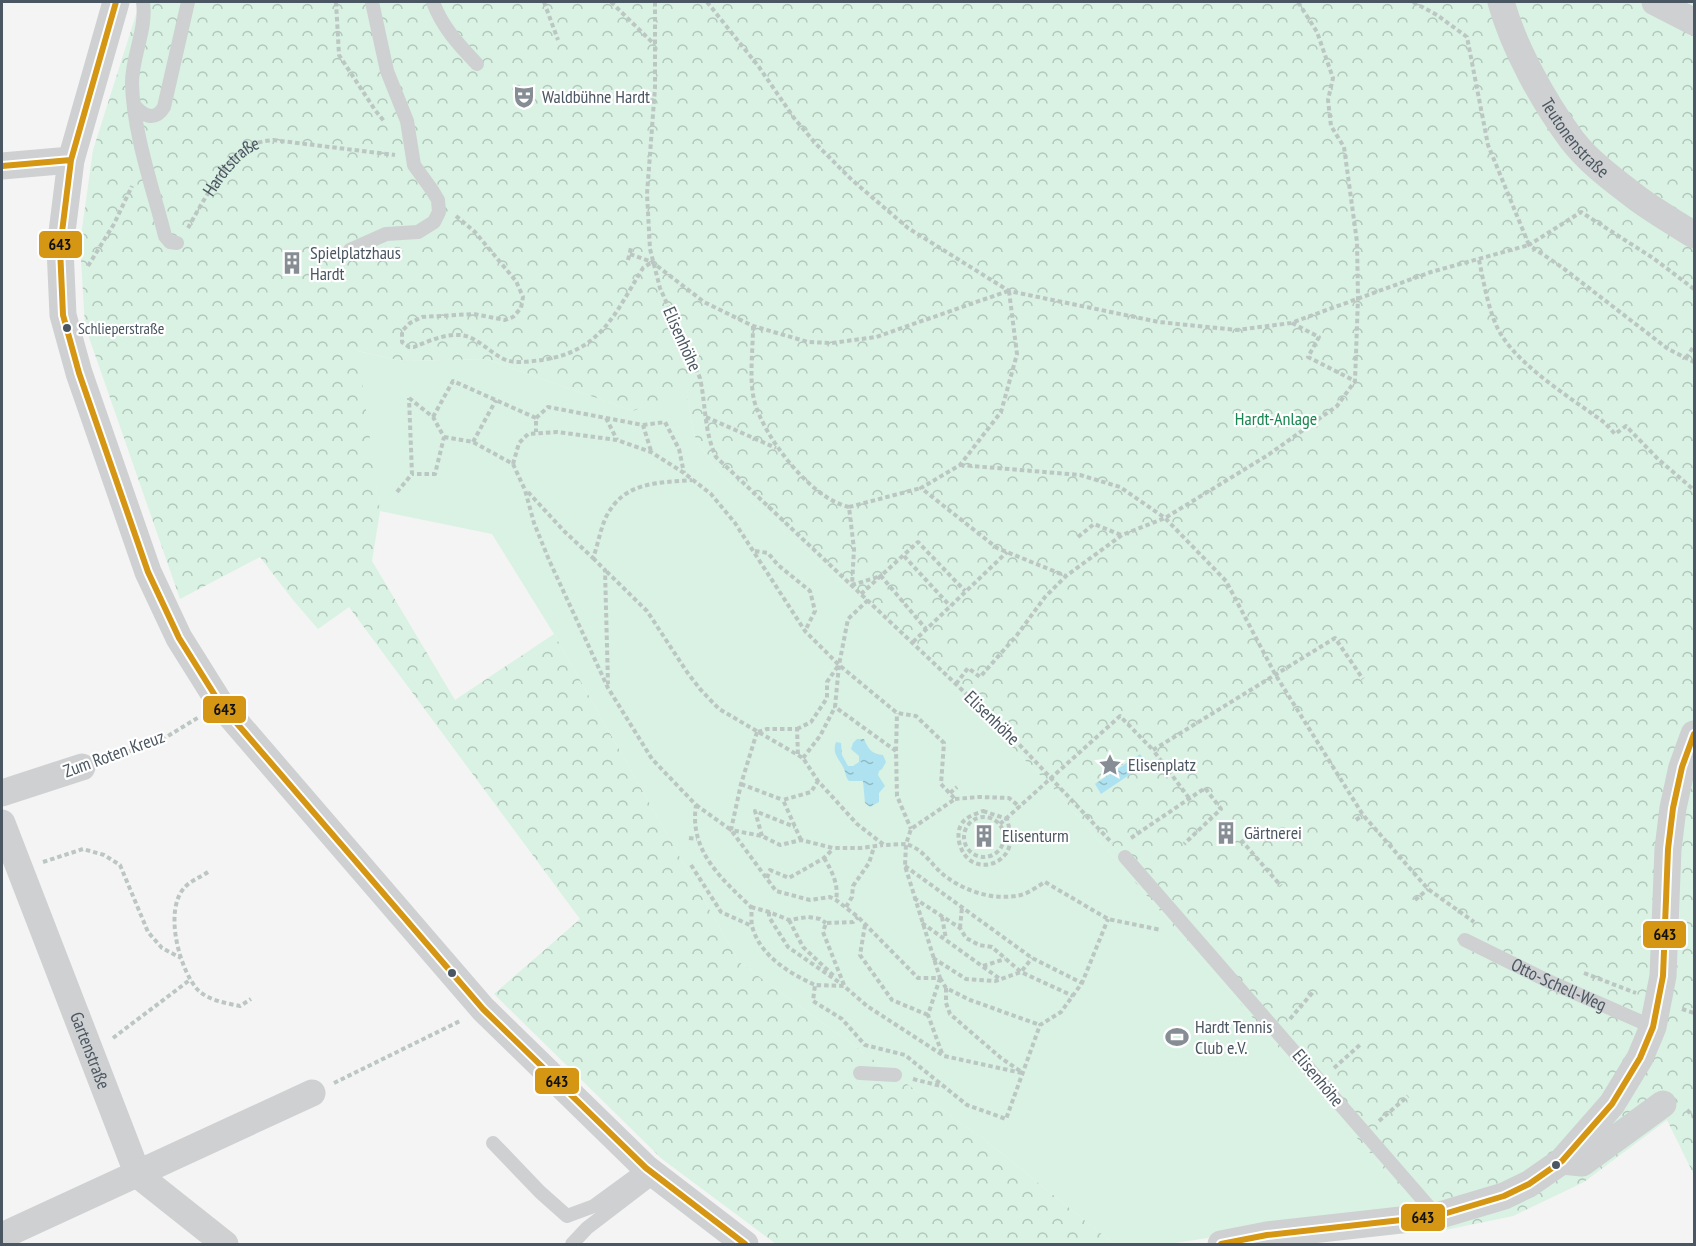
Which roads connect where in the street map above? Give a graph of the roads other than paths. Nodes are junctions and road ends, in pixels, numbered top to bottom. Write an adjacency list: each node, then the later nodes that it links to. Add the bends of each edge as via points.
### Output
1 (116, 2): 11 (street)
2 (143, 2): 10 (lane, via 132,79)
3 (188, 2): 10 (lane, via 164,107 160,114 148,117)
4 (372, 2): 15 (lane, via 387,71 407,121 414,165 438,200 439,212 434,222 418,232 386,234)
5 (433, 2): 9 (lane, via 450,35)
6 (1501, 2): 13 (street, Teutonenstraße, via 1531,73 1573,141 1634,196)
7 (1655, 2): 8 (street)
8 (1695, 22)
9 (477, 64)
10 (133, 103): 14 (lane, via 165,236)
11 (71, 160): 12 (street); 29 (street, via 60,248 63,315 148,572 179,638 221,705 483,1010)
12 (2, 166)
13 (1695, 235)
14 (177, 243)
15 (350, 250)
16 (1695, 734): 22 (street, via 1682,767 1673,808 1665,947)
17 (82, 767): 18 (street, Zum Roten Kreuz)
18 (2, 793)
19 (2, 823): 30 (street, Gartenstraße)
20 (1120, 853): 31 (lane, Elisenhöhe)
21 (1465, 940): 22 (lane, Otto-Schell-Weg, via 1548,981)
22 (1656, 1014): 28 (street, via 1641,1058 1612,1104)
23 (860, 1073): 24 (lane)
24 (895, 1075)
25 (312, 1093): 30 (street)
26 (1663, 1104): 28 (street, via 1582,1162)
27 (493, 1143): 29 (lane, via 567,1216 594,1206)
28 (1562, 1161): 31 (street, via 1529,1185)
29 (650, 1172): 34 (lane); 35 (street)
30 (138, 1175): 32 (street); 33 (street)
31 (1437, 1216): 36 (street, via 1267,1235)
32 (2, 1236)
33 (225, 1245)
34 (572, 1245)
35 (745, 1245)
36 (1221, 1245)

